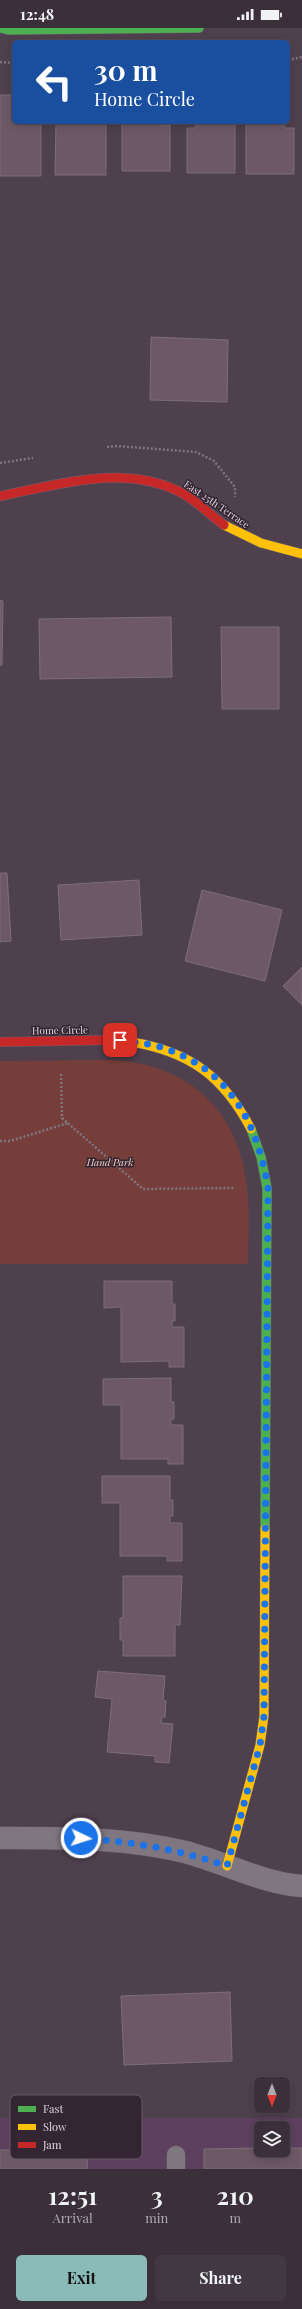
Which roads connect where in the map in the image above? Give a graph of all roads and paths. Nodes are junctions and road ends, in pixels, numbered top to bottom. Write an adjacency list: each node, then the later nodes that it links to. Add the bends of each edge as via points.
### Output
1 (0, 28): 2 (street)
2 (198, 28)
3 (302, 57): 4 (path)
4 (290, 60)
5 (0, 62): 6 (path)
6 (12, 63)
7 (0, 496): 8 (street, East 25th Terrace, via 99,477 141,479 175,489 236,532 268,547)
8 (302, 554)
9 (0, 1042): 15 (street, Home Circle, via 120,1040 156,1046 182,1056 209,1073 230,1092 254,1132 263,1158 268,1188 264,1716 260,1745)
10 (61, 1074): 11 (path, via 62,1118)
11 (68, 1124): 12 (path, via 10,1141); 13 (path, via 143,1189)
12 (0, 1141)
13 (234, 1188)
14 (0, 1838): 15 (street, via 81,1838 149,1844 186,1852)
15 (227, 1866): 16 (street, via 273,1881)
16 (302, 1886)

